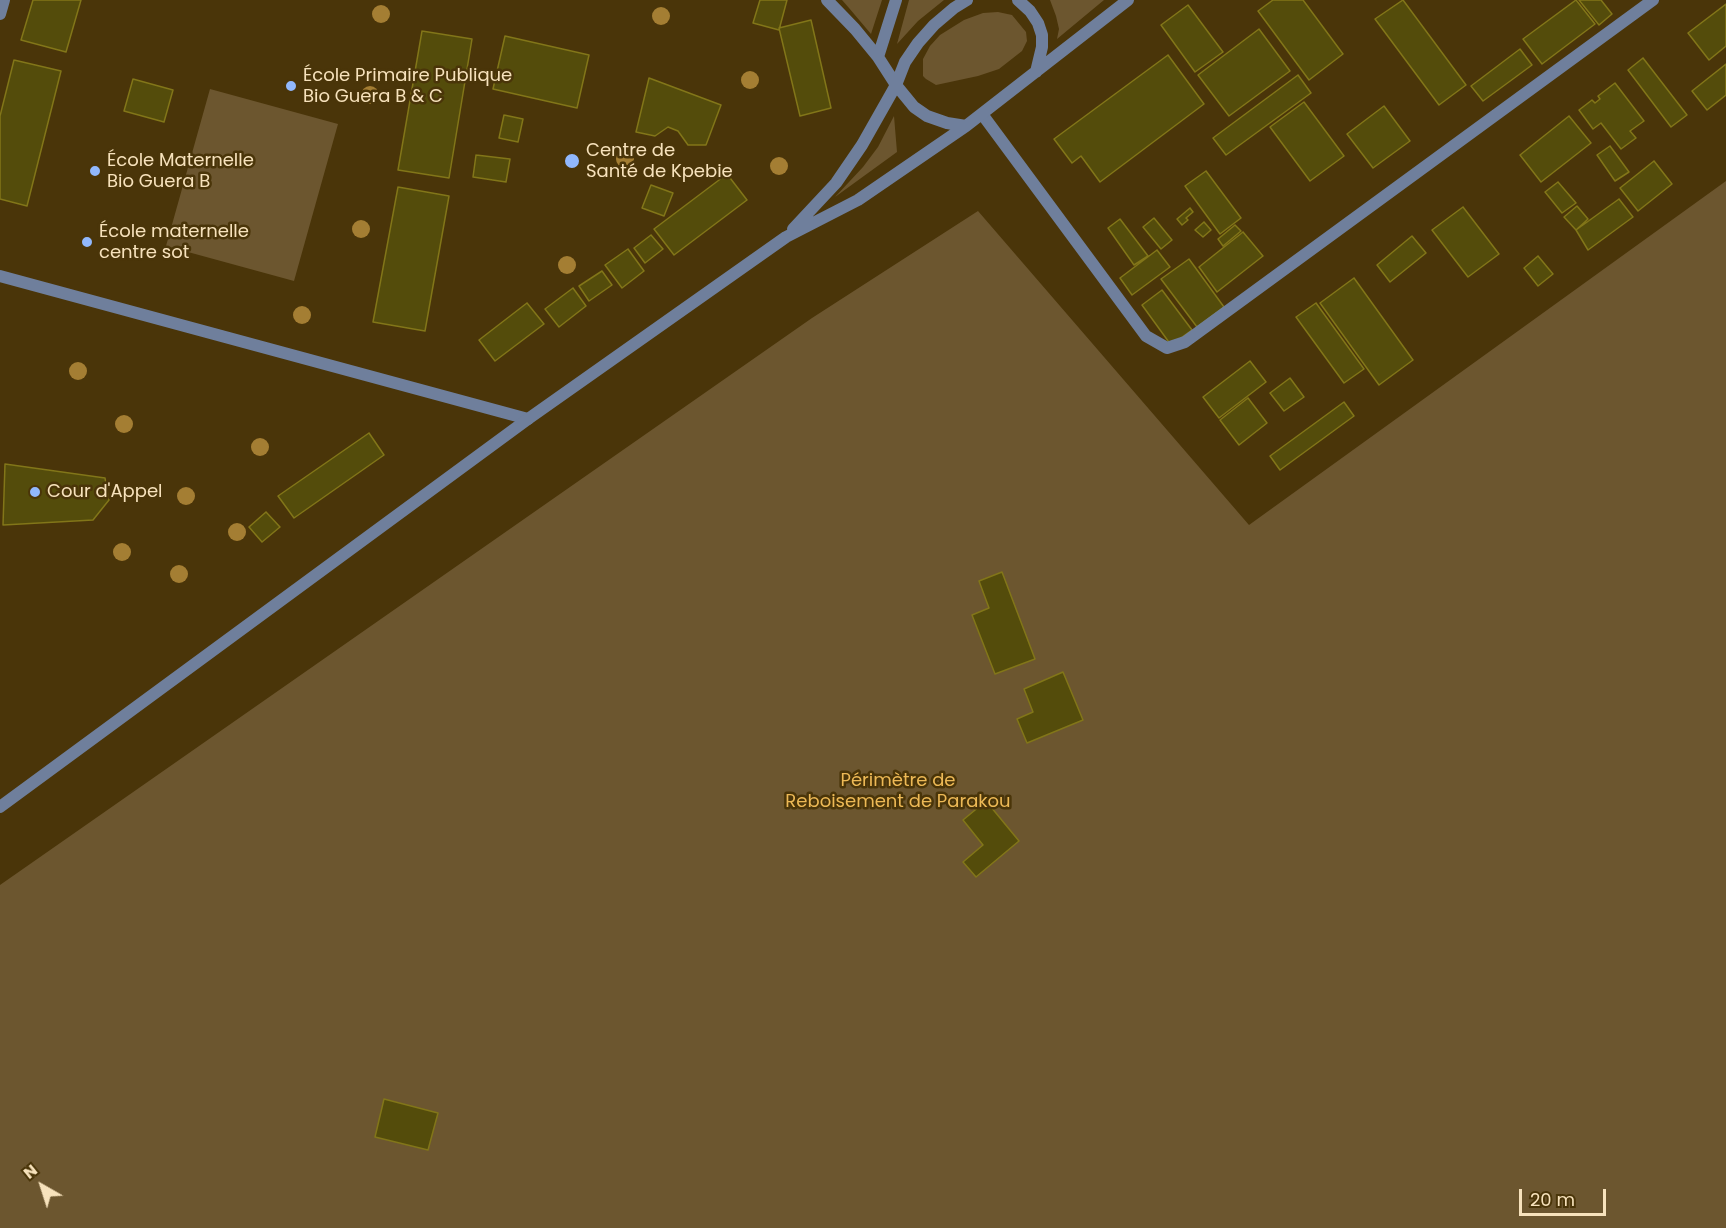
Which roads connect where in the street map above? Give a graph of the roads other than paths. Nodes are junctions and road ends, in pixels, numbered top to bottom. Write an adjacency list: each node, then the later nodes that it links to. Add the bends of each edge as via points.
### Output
1 (4, 0): 8 (street)
2 (828, 0): 9 (street)
3 (896, 0): 9 (street)
4 (967, 0): 11 (street, via 934,25 918,44)
5 (1017, 0): 10 (street, via 1030,11 1042,35)
6 (1128, 0): 10 (street)
7 (1653, 0): 12 (street, via 1185,342 1167,348 1146,336)
8 (0, 14)
9 (878, 57): 11 (street)
10 (1036, 72): 12 (street)
11 (896, 85): 13 (street, via 927,116); 14 (street, via 836,183)
12 (982, 114): 13 (street)
13 (966, 126): 14 (street, via 858,200)
14 (786, 237): 16 (street)
15 (0, 276): 16 (street)
16 (528, 419): 17 (street)
17 (0, 807)

